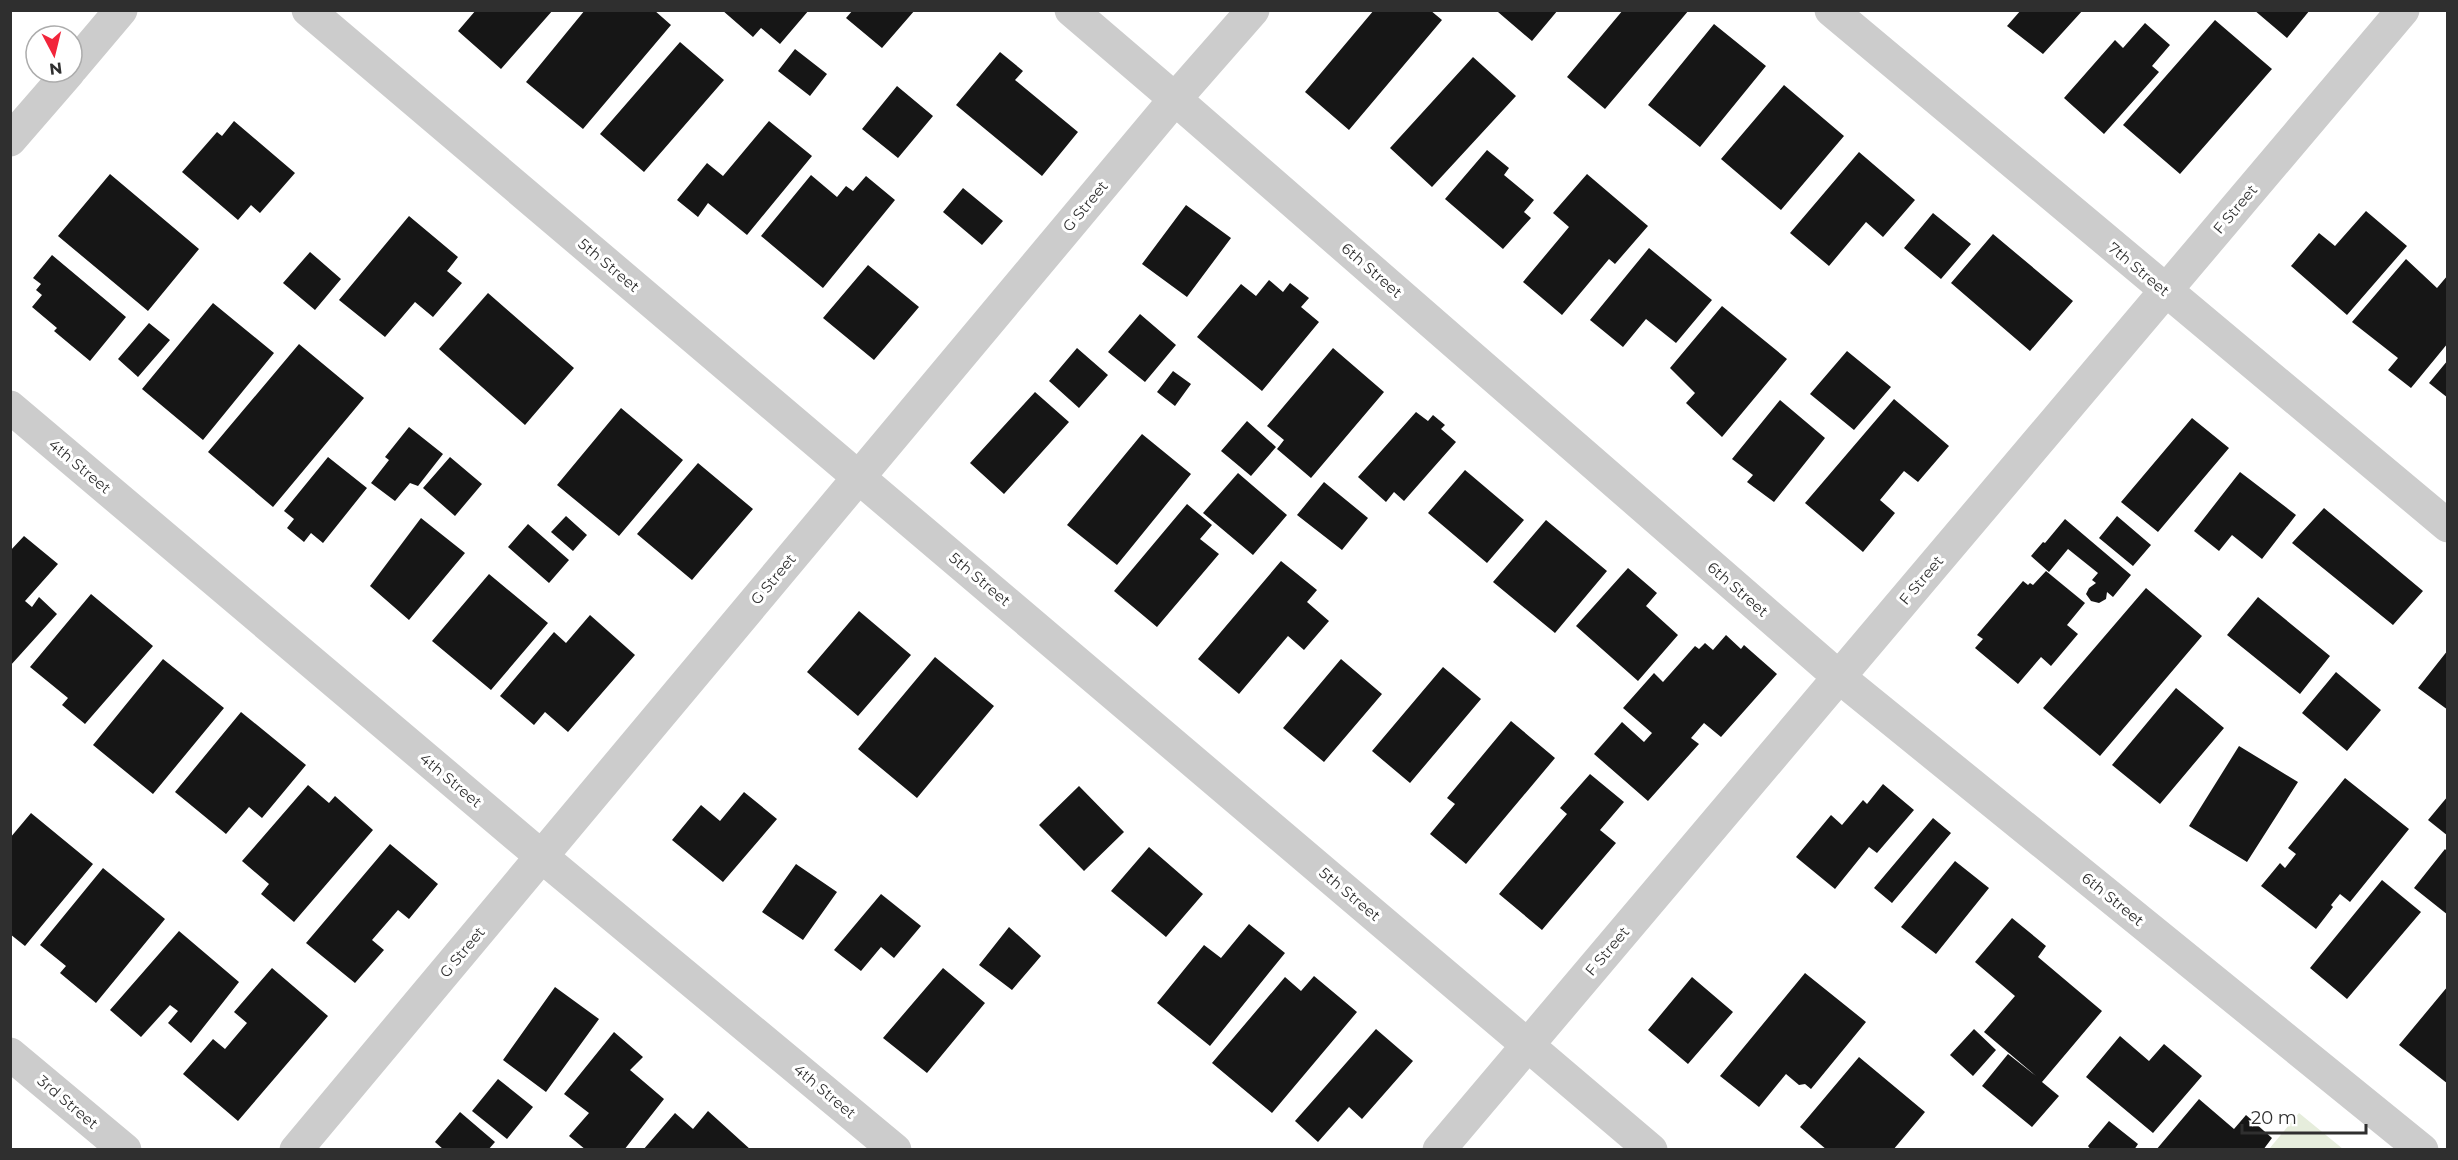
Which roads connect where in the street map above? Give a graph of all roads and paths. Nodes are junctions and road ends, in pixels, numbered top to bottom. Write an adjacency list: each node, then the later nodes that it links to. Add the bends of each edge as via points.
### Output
1 (121, 10): 7 (street)
2 (308, 10): 13 (street, 5th Street)
3 (1071, 10): 9 (street, 6th Street)
4 (1253, 10): 9 (street, G Street)
5 (1831, 10): 11 (street, 7th Street)
6 (2403, 10): 11 (street, F Street)
7 (84, 54)
8 (59, 84): 10 (street)
9 (1175, 99): 13 (street, G Street); 15 (street, 6th Street)
10 (10, 140)
11 (2165, 291): 14 (street, 7th Street); 15 (street, F Street)
12 (10, 407): 16 (street, 4th Street)
13 (859, 476): 16 (street, G Street); 17 (street, 5th Street)
14 (2448, 526)
15 (1839, 677): 17 (street, F Street); 24 (street, 6th Street)
16 (542, 856): 20 (street, G Street); 21 (street, 4th Street)
17 (1527, 1045): 22 (street, F Street); 23 (street, 5th Street)
18 (10, 1054): 19 (street, 3rd Street)
19 (124, 1149)
20 (296, 1149)
21 (895, 1149)
22 (1439, 1149)
23 (1651, 1149)
24 (2422, 1149)

